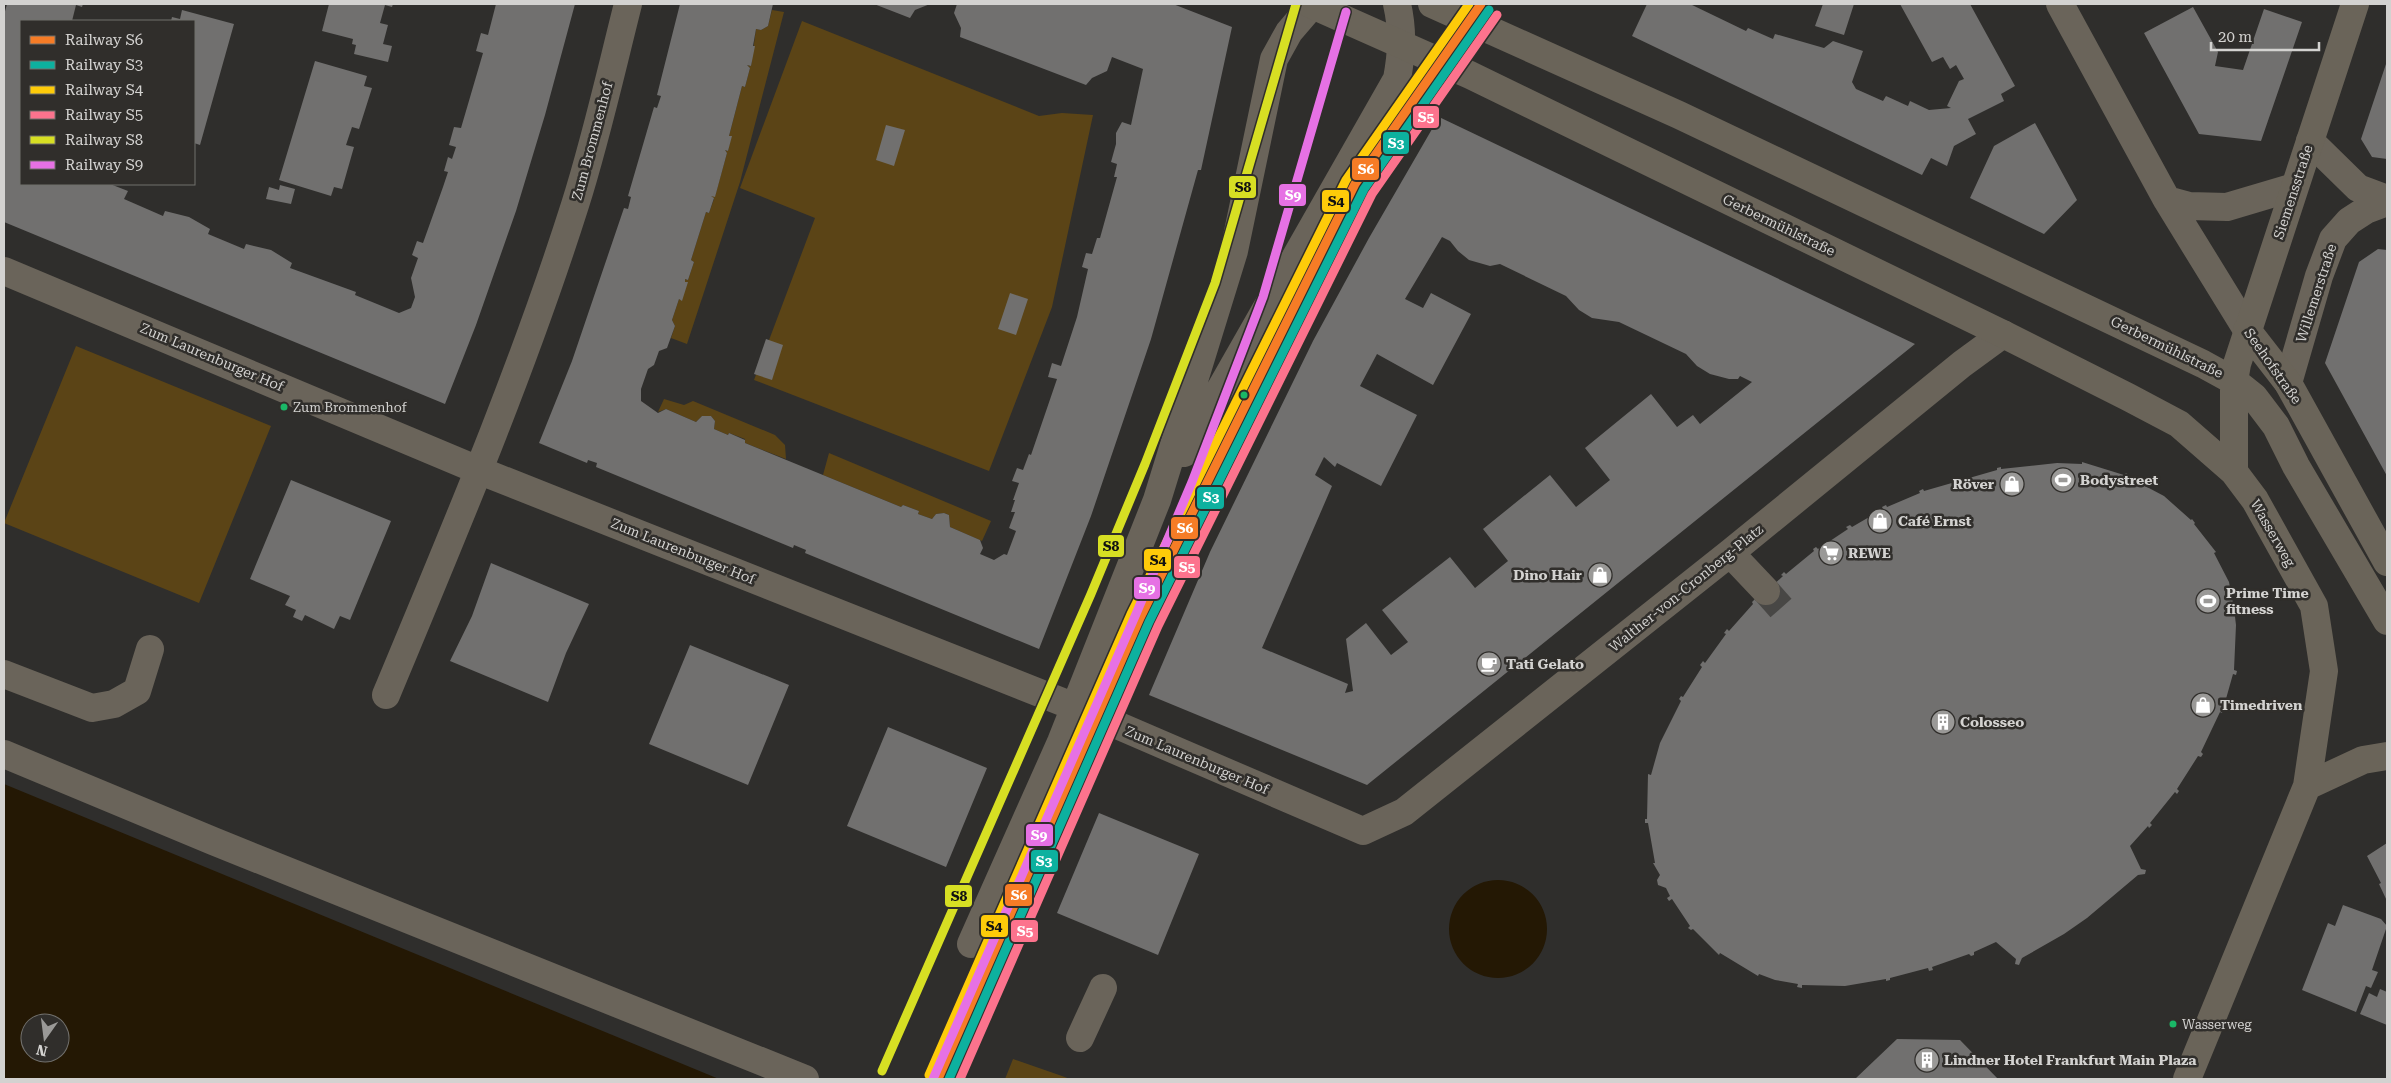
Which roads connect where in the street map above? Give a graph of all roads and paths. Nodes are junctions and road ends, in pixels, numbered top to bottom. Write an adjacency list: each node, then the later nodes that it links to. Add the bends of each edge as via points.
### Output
1 (628, 4): 17 (street, Zum Brommenhof, via 576,204)
2 (1312, 4): 7 (main road, Gerbermühlstraße); 19 (street, via 1274,59 1234,251)
3 (1397, 4): 7 (street)
4 (1432, 4): 15 (main road, Gerbermühlstraße, via 1679,115)
5 (2060, 4): 10 (street, Seehofstraße)
6 (2355, 4): 8 (main road, Siemensstraße)
7 (1403, 44): 14 (main road, Gerbermühlstraße); 19 (street, via 1397,79)
8 (2310, 141): 9 (main road, Siemensstraße); 11 (street, Willemerstraße, via 2358,188)
9 (2294, 187): 10 (street, via 2227,207 2189,206); 13 (main road, Siemensstraße)
10 (2167, 200): 13 (street, Seehofstraße)
11 (2387, 200): 16 (street, Willemerstraße, via 2349,221 2333,239)
12 (4, 271): 17 (street, Zum Laurenburger Hof)
13 (2247, 330): 15 (main road, Siemensstraße); 16 (main road, Seehofstraße)
14 (2004, 334): 18 (main road, Gerbermühlstraße, via 2179,424); 20 (street, Walther-von-Cronberg-Platz, via 1962,364)
15 (2234, 380): 18 (main road, Siemensstraße); 23 (main road, Gerbermühlstraße, via 2254,397 2276,426)
16 (2288, 383): 21 (main road, Seehofstraße)
17 (478, 470): 26 (street, Zum Brommenhof); 27 (street, Zum Laurenburger Hof)
18 (2234, 472): 30 (main road, Wasserweg, via 2255,500 2314,606 2324,671)
19 (1157, 500): 27 (street)
20 (1730, 553): 22 (street); 31 (street, Walther-von-Cronberg-Platz, via 1404,812)
21 (2387, 562)
22 (1766, 591)
23 (2387, 621)
24 (150, 650): 25 (street, via 137,690 114,704 92,708)
25 (4, 674)
26 (386, 695)
27 (1075, 708): 31 (street, Zum Laurenburger Hof); 32 (street)
28 (4, 754): 35 (street)
29 (2387, 756): 30 (main road, via 2363,760)
30 (2307, 786): 36 (main road, Wasserweg)
31 (1362, 831)
32 (971, 944)
33 (1103, 988): 34 (street)
34 (1080, 1038)
35 (805, 1079)
36 (2188, 1079)

